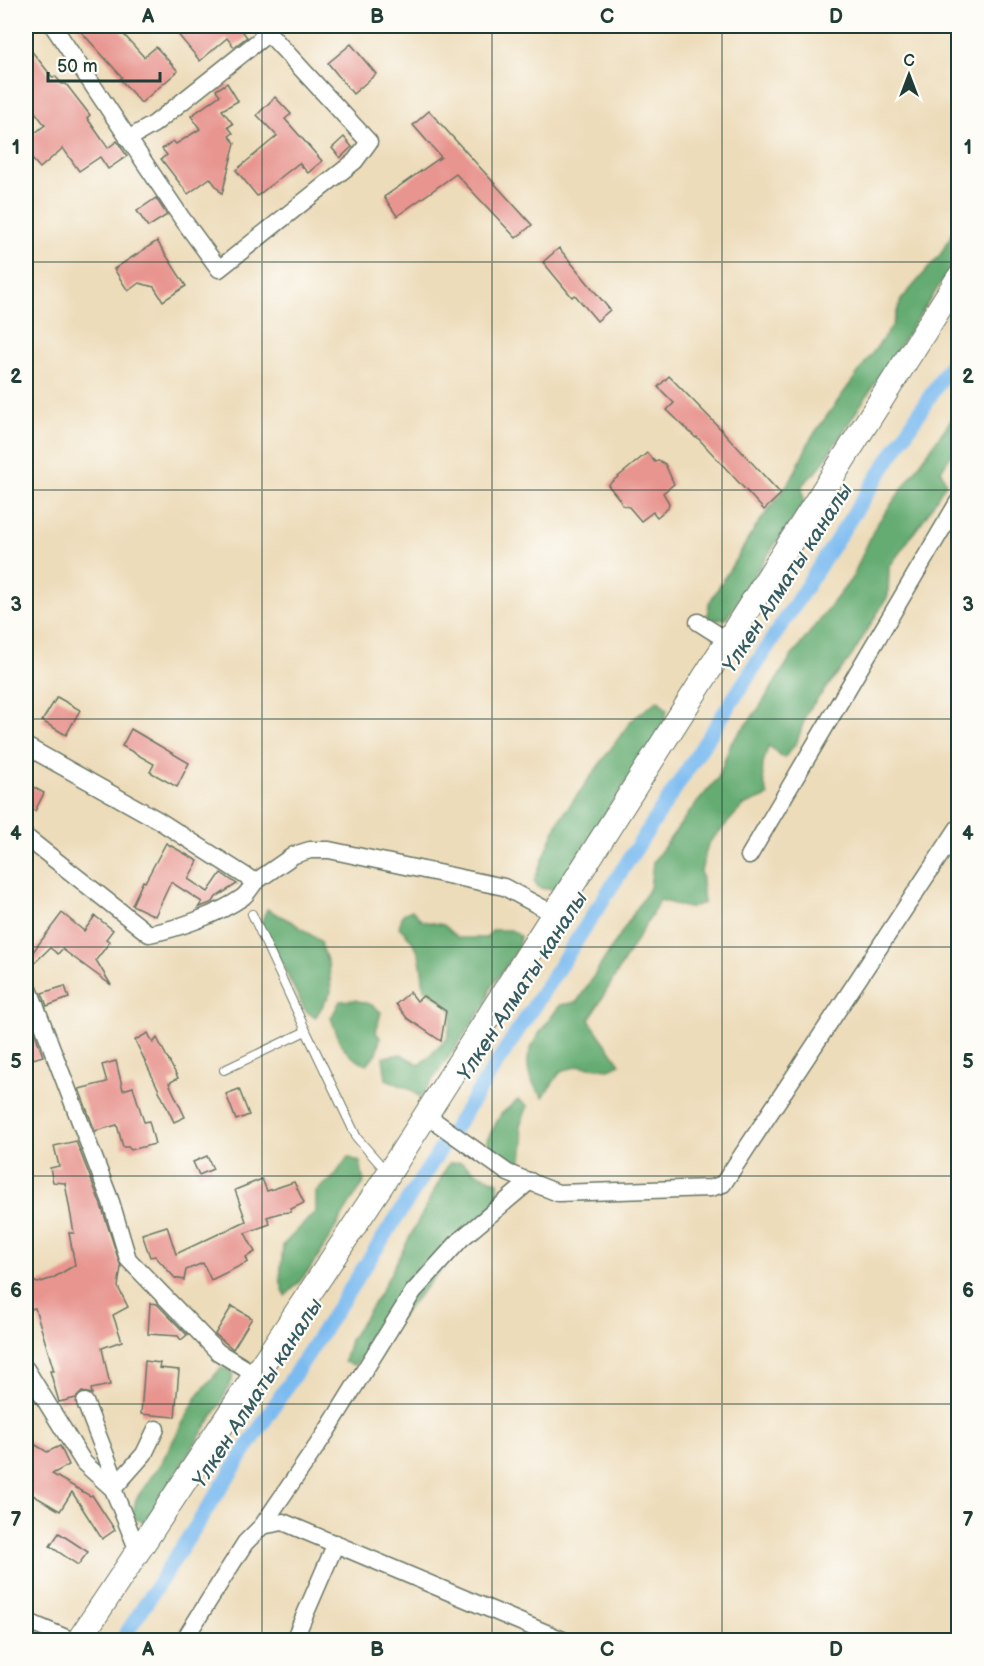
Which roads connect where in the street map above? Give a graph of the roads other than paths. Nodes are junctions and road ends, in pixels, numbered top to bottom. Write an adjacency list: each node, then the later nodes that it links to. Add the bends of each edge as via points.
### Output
1 (53, 26): 3 (street)
2 (264, 27): 3 (street, via 261,39 154,124); 3 (street, via 369,142 337,175 219,269)
3 (128, 139)
4 (958, 279): 7 (main road)
5 (958, 502): 11 (street)
6 (698, 622): 7 (street)
7 (728, 641): 14 (main road)
8 (26, 746): 12 (street, via 158,820)
9 (958, 828): 20 (street, via 723,1184 711,1188 558,1192)
10 (26, 837): 12 (street, via 149,934 220,909 245,896)
11 (749, 856)
12 (255, 882): 14 (street, via 294,855 329,850 504,887)
13 (252, 914): 16 (lane)
14 (554, 914): 18 (main road)
15 (26, 981): 22 (street, via 111,1202 128,1259 218,1352)
16 (306, 1031): 17 (lane); 19 (lane, via 357,1138)
17 (224, 1070)
18 (427, 1116): 19 (main road); 20 (street, via 508,1173)
19 (389, 1174): 22 (main road)
20 (530, 1181): 26 (street, via 461,1239 413,1292 325,1434)
21 (26, 1368): 25 (street, via 84,1463)
22 (256, 1375): 28 (main road)
23 (85, 1402): 25 (street, via 113,1474)
24 (156, 1429): 25 (street, via 144,1454)
25 (113, 1489): 28 (street)
26 (262, 1526): 27 (street, via 283,1522); 32 (street, via 245,1543)
27 (336, 1544): 33 (street); 34 (street)
28 (138, 1551): 31 (main road)
29 (26, 1621): 30 (street)
30 (71, 1641)
31 (79, 1641)
32 (184, 1641)
33 (294, 1641)
34 (563, 1641)

